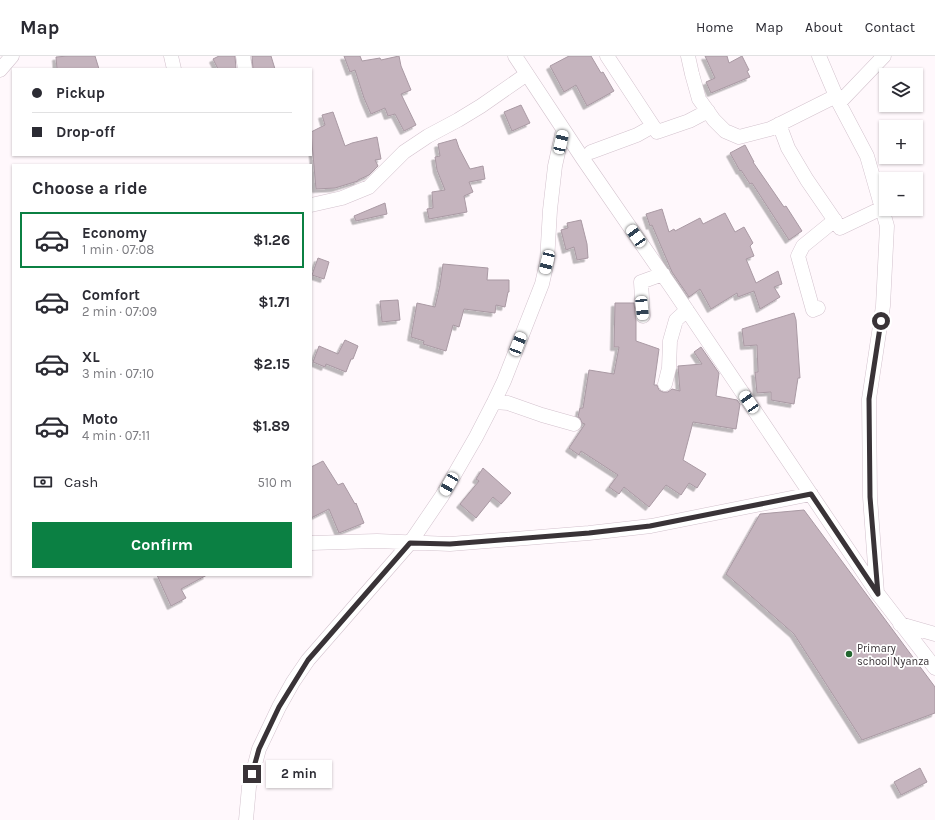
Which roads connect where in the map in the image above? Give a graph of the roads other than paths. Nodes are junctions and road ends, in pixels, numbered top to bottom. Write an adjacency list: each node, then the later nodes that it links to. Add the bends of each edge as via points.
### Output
1 (12, 56): 11 (street)
2 (171, 56): 9 (street)
3 (243, 56): 10 (street)
4 (515, 56): 12 (street)
5 (607, 56): 16 (street)
6 (688, 56): 14 (street, via 699,99)
7 (819, 56): 13 (street)
8 (884, 56): 13 (street)
9 (174, 68)
10 (245, 68)
11 (0, 70)
12 (527, 74): 17 (street); 20 (street, via 481,106 404,152 369,187 342,198)
13 (837, 99): 15 (street); 19 (street, via 867,156)
14 (708, 111): 15 (street, via 725,131 739,137); 16 (street, via 689,121 657,132)
15 (779, 124): 23 (street, via 788,148)
16 (653, 126): 18 (street, via 637,135)
17 (563, 130): 24 (street); 29 (street, via 550,210 547,262 510,367)
18 (591, 152)
19 (879, 198)
20 (312, 205)
21 (879, 209): 23 (street, via 840,228)
22 (884, 216): 34 (street, via 887,226 883,306 869,399 870,497)
23 (835, 220): 25 (street, via 803,246 798,256 813,310)
24 (663, 274): 26 (street); 27 (street, via 641,282)
25 (818, 308)
26 (687, 310): 28 (street, via 676,320 670,341 670,368); 31 (street)
27 (643, 316)
28 (665, 384)
29 (494, 402): 30 (street, via 508,403); 33 (street, via 442,496)
30 (574, 424)
31 (811, 494): 33 (street, via 650,526 450,544); 34 (street)
32 (312, 543): 33 (street)
33 (410, 543): 38 (street, via 308,660 293,682 259,749 249,787)
34 (878, 594): 35 (street)
35 (900, 624): 36 (street); 37 (street)
36 (935, 634)
37 (935, 668)
38 (246, 820)

